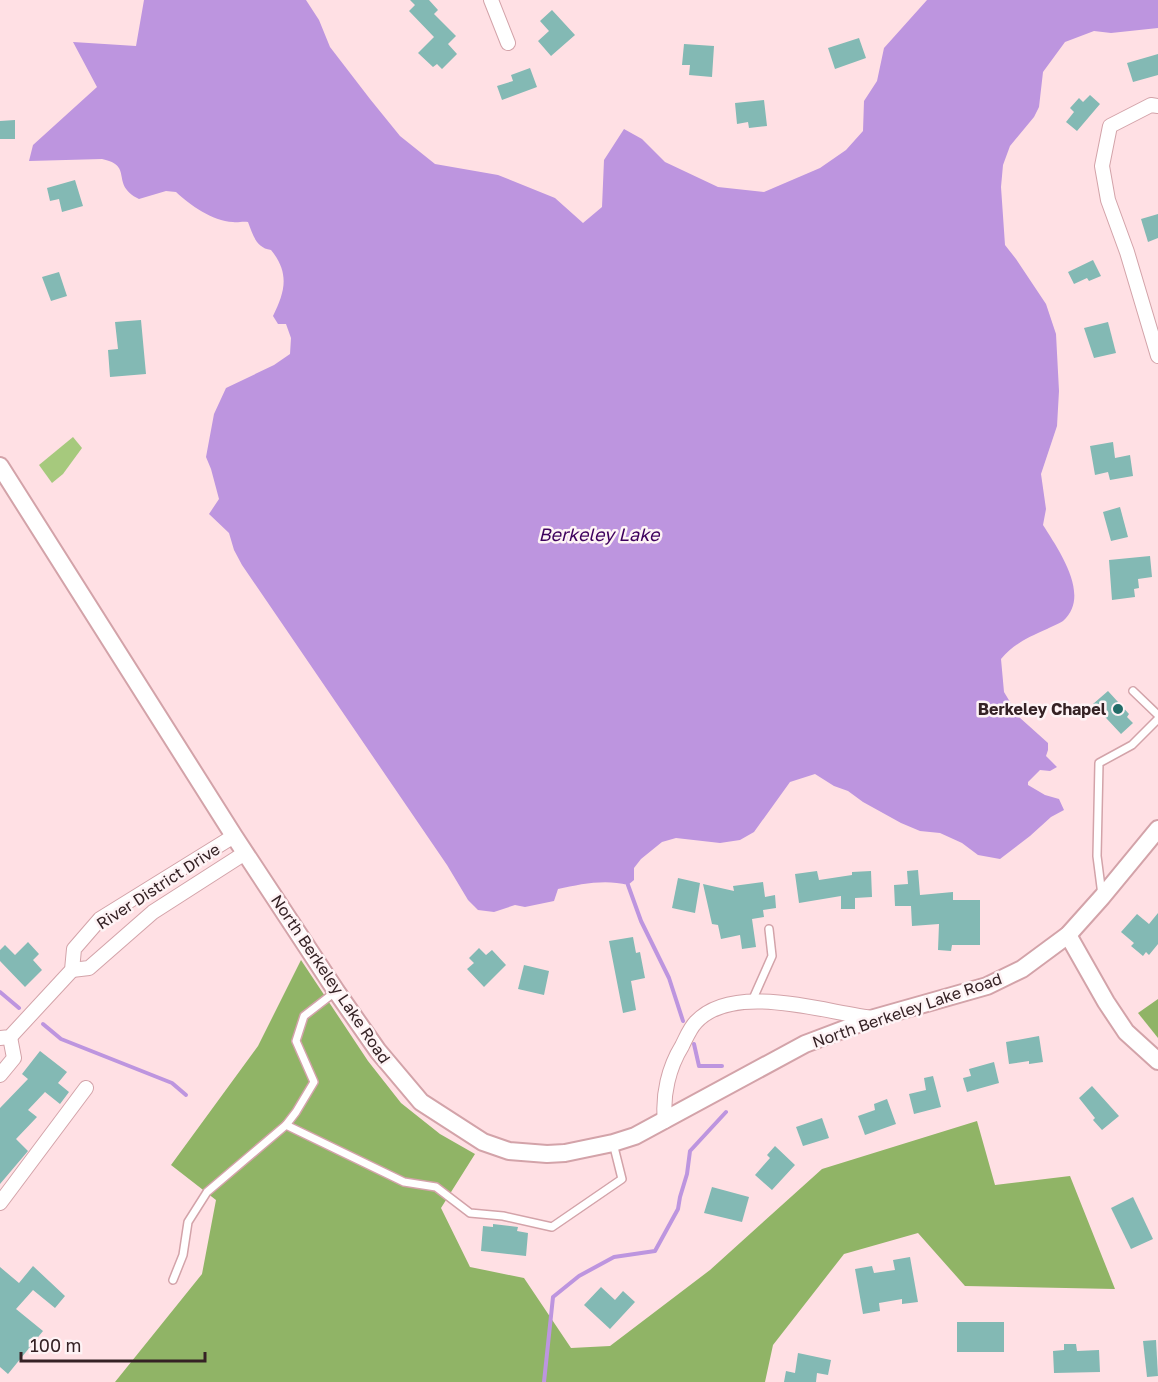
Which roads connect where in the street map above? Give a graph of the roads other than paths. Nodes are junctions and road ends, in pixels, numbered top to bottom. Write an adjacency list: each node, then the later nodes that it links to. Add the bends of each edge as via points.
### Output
1 (491, 0): 2 (street)
2 (508, 43)
3 (1158, 106): 4 (street, via 1151,105 1110,126 1102,166 1108,200)
4 (1158, 356)
5 (0, 466): 9 (street, North Berkeley Lake Road)
6 (1133, 691): 7 (lane)
7 (1158, 717): 12 (lane, via 1132,746 1099,763 1097,856)
8 (1158, 829): 12 (street, North Berkeley Lake Road)
9 (234, 836): 10 (street, North Berkeley Lake Road); 11 (street, River District Drive)
10 (245, 853): 13 (street, River District Drive); 17 (street, North Berkeley Lake Road)
11 (138, 896): 13 (street); 16 (street, River District Drive, via 100,919 74,949)
12 (1102, 897): 15 (street, North Berkeley Lake Road)
13 (150, 914): 16 (street, River District Drive, via 89,968)
14 (769, 929): 18 (lane, via 772,956)
15 (1068, 935): 19 (street, North Berkeley Lake Road, via 1022,969 987,986); 21 (street, via 1126,1032)
16 (72, 970): 20 (street, River District Drive)
17 (336, 991): 25 (lane, via 304,1016 296,1041 314,1082); 26 (street, North Berkeley Lake Road, via 378,1051 421,1102 483,1142 509,1151 547,1154)
18 (752, 1001): 19 (street); 24 (street, via 715,1008 696,1022 673,1062)
19 (874, 1018): 24 (street, North Berkeley Lake Road, via 805,1044)
20 (5, 1037): 22 (street, River District Drive, via 14,1058)
21 (1158, 1061)
22 (0, 1075)
23 (86, 1088): 27 (street)
24 (665, 1121): 26 (street, North Berkeley Lake Road)
25 (286, 1125): 26 (lane, via 404,1182 436,1187 470,1214 503,1216 552,1227 622,1179); 28 (lane, via 207,1192 188,1222 183,1255)
26 (613, 1143)
27 (0, 1203)
28 (173, 1281)

